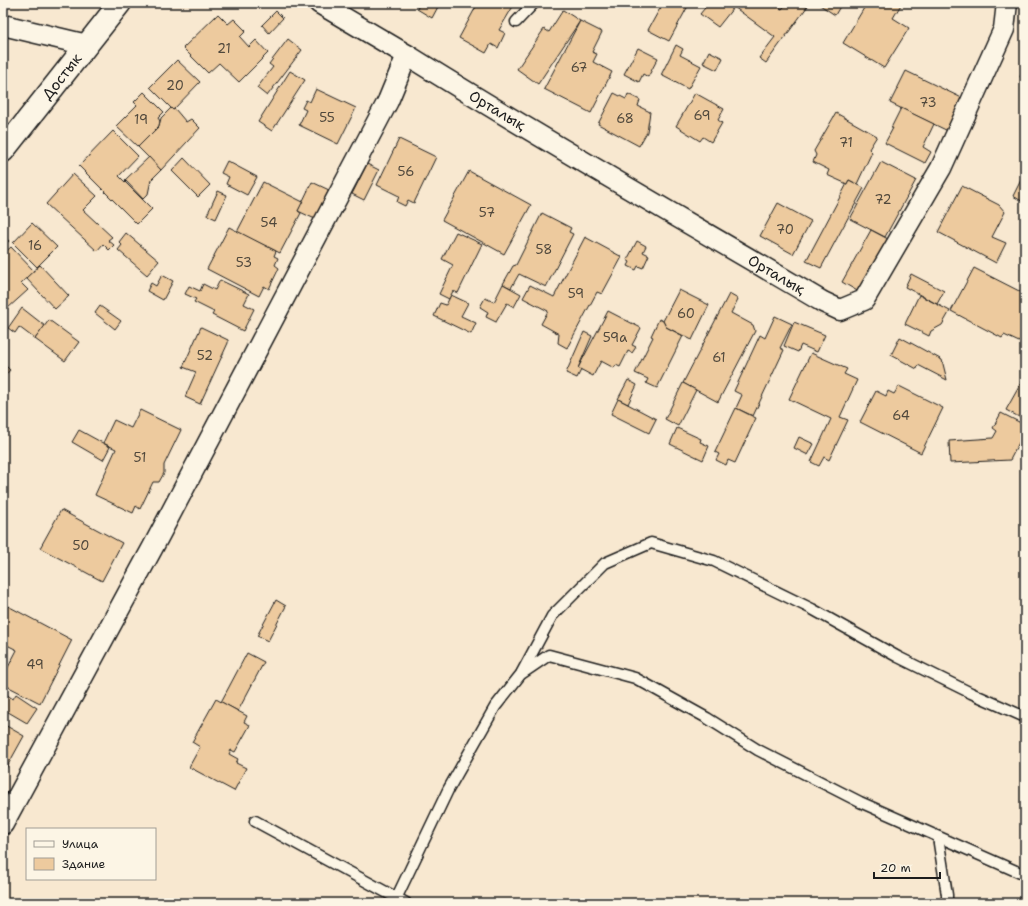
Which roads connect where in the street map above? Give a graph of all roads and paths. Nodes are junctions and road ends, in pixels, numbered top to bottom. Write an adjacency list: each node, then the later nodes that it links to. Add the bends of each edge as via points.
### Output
1 (120, 3): 7 (street, Достык)
2 (319, 3): 8 (street)
3 (534, 3): 5 (lane)
4 (1008, 3): 8 (street, Орталық, via 1004,29 941,168 864,300 840,310 651,203)
5 (516, 22)
6 (3, 25): 7 (street)
7 (87, 44): 9 (street, Достык)
8 (407, 55): 13 (street, via 388,101)
9 (3, 151)
10 (521, 674): 11 (lane, via 552,616 605,563 652,543 714,561 812,609 898,657); 14 (lane, via 549,655 635,678 758,750 860,802); 16 (lane, via 495,707 448,790)
11 (1025, 717)
12 (255, 821): 16 (lane)
13 (3, 824)
14 (938, 837): 15 (lane); 18 (lane, via 948,895)
15 (1025, 875)
16 (396, 900): 17 (lane)
17 (406, 903)
18 (947, 903)

